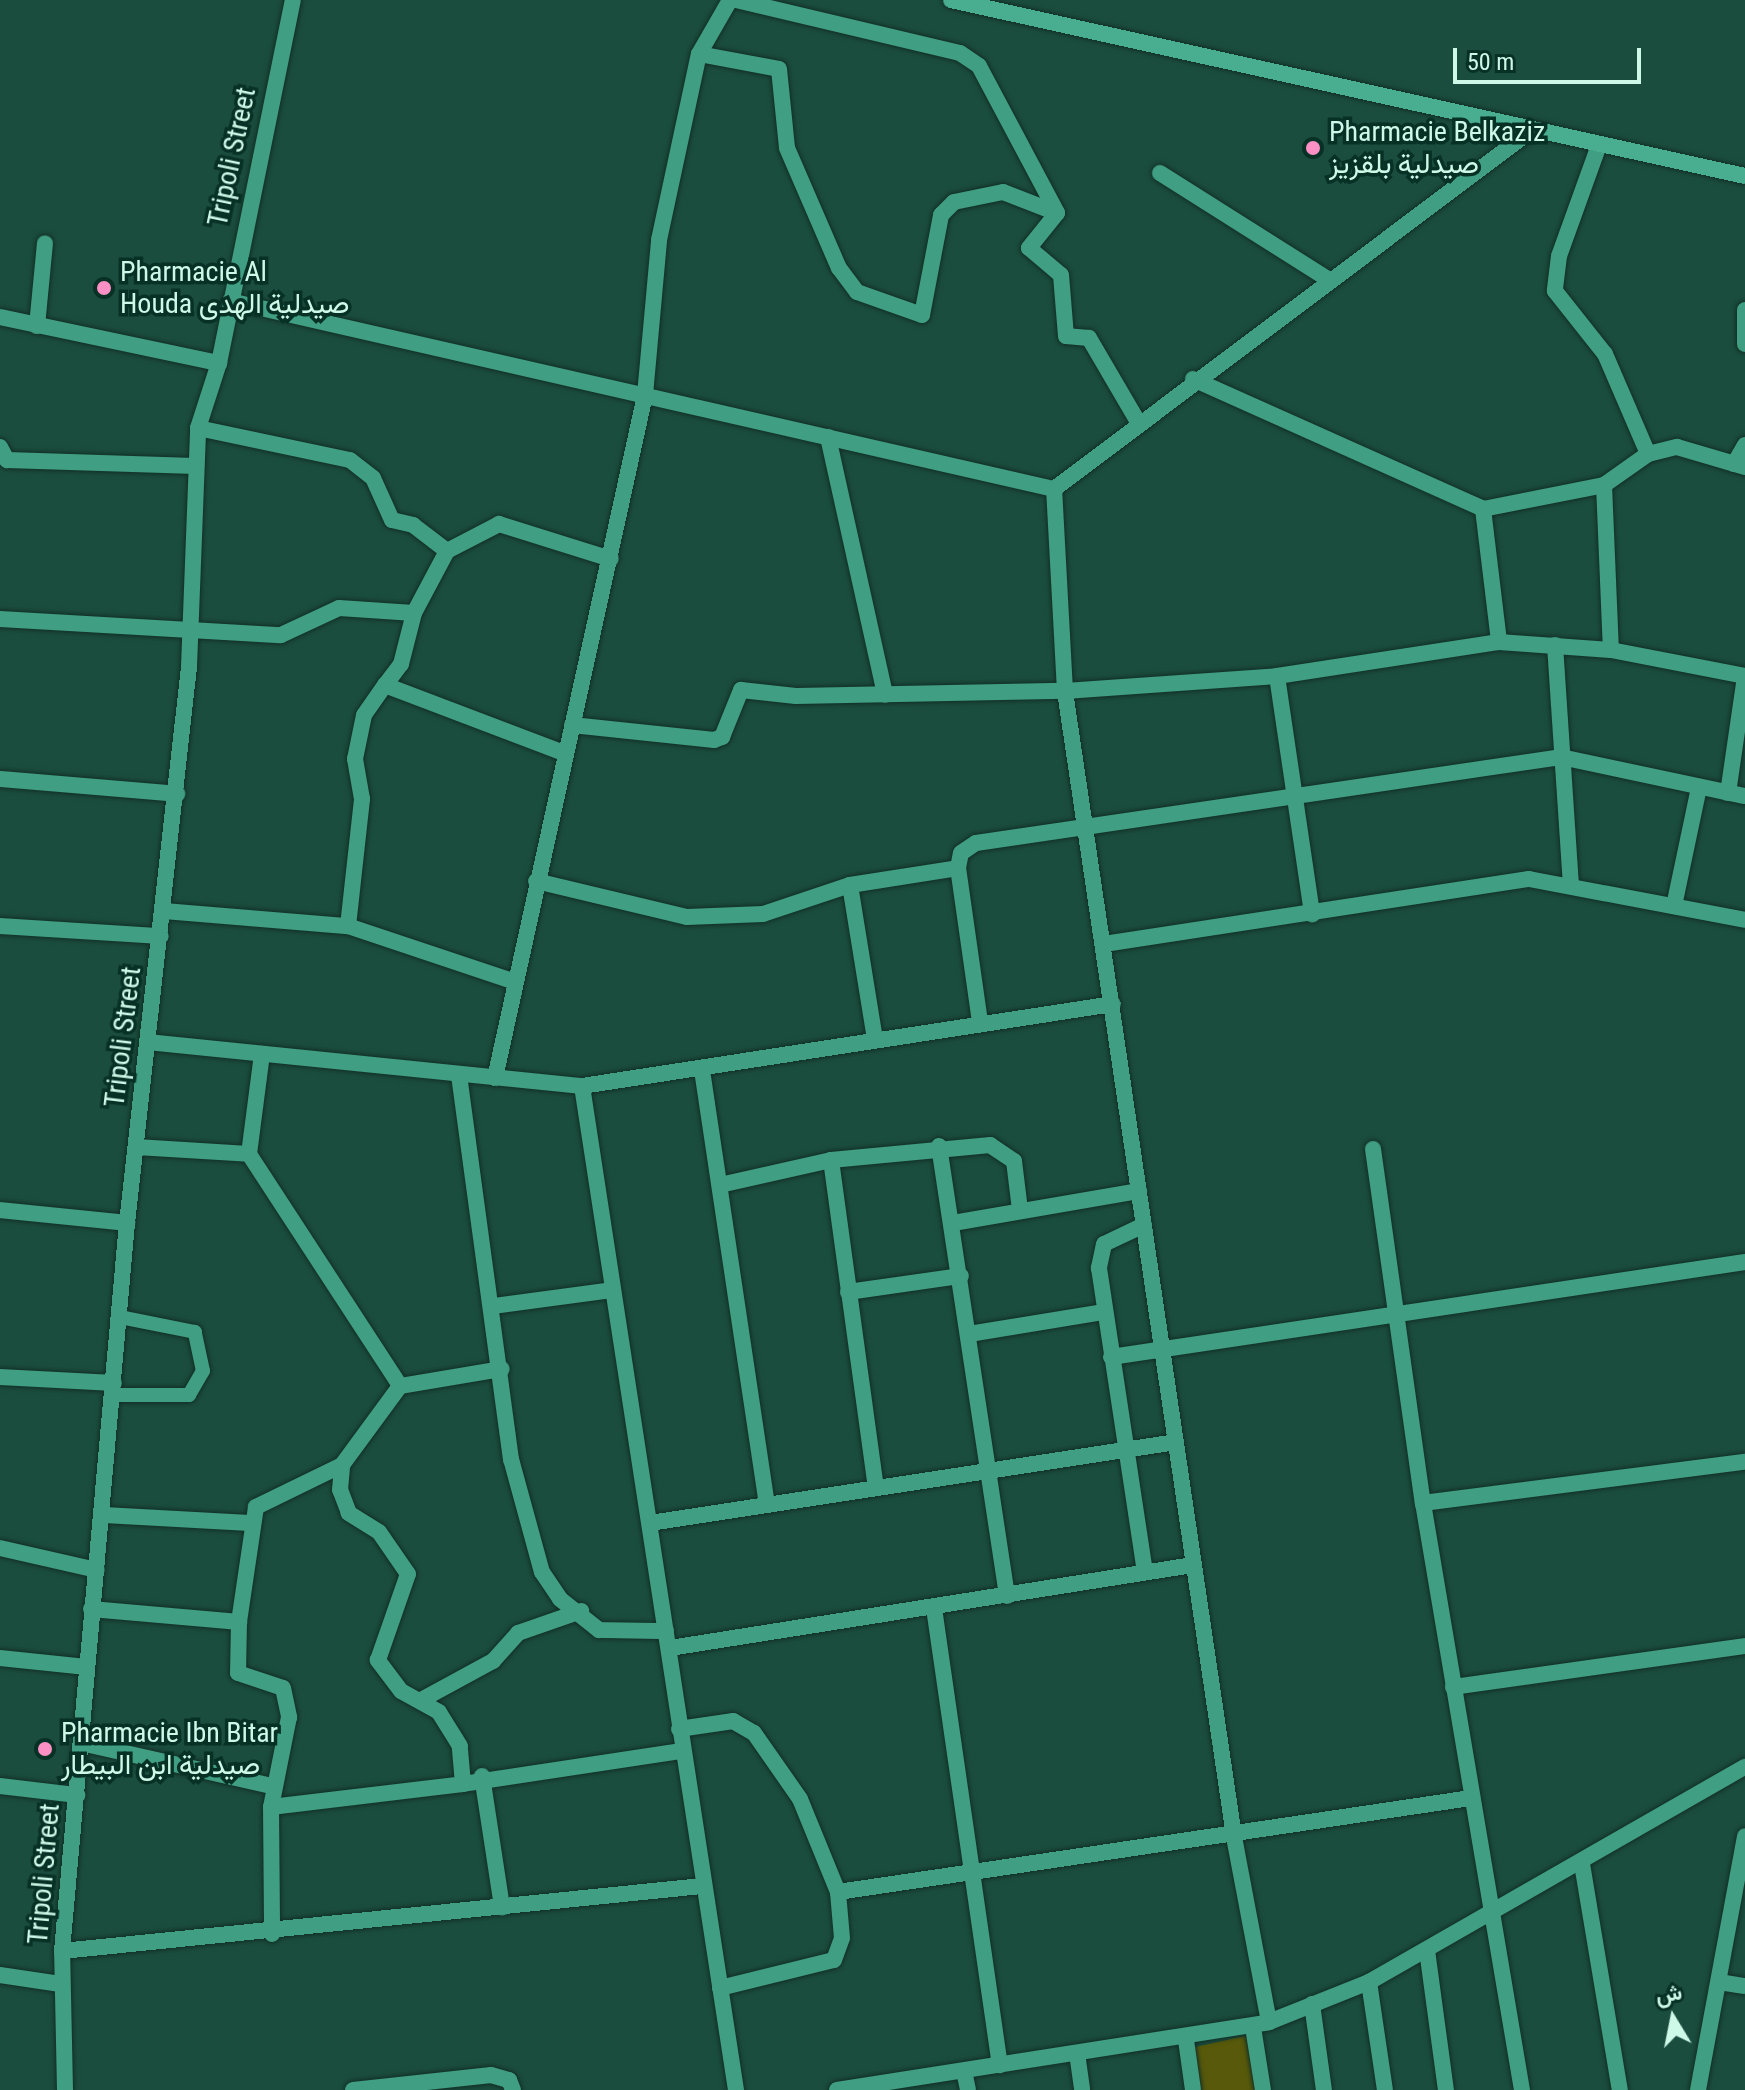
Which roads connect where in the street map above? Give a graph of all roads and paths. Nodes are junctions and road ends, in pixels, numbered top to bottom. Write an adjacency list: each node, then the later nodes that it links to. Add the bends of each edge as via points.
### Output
1 (293, 0): 13 (street, Tripoli Street)
2 (733, 0): 5 (street); 10 (street, via 973,60)
3 (951, 0): 4 (main road)
4 (1005, 6): 6 (main road)
5 (699, 54): 10 (street, via 779,69 787,148 839,268 871,299 922,315 941,215 954,202 1003,192); 20 (street, via 659,240)
6 (1532, 130): 7 (main road); 12 (street)
7 (1599, 145): 9 (main road); 26 (street, via 1559,256 1555,291 1605,354)
8 (1160, 173): 12 (street)
9 (1745, 176)
10 (1057, 213): 21 (street, via 1029,248 1061,275 1066,336 1089,338)
11 (45, 243): 16 (street)
12 (1326, 278): 19 (street)
13 (230, 301): 18 (street, Tripoli Street); 20 (street)
14 (1745, 310): 17 (street)
15 (0, 317): 16 (street)
16 (37, 326): 18 (street)
17 (1745, 344)
18 (219, 363): 22 (street, Tripoli Street)
19 (1193, 379): 21 (street); 31 (street)
20 (645, 395): 23 (street); 33 (street)
21 (1138, 422): 30 (street)
22 (198, 428): 27 (street, Tripoli Street); 32 (street, via 350,460 373,478 392,520 413,525)
23 (828, 437): 30 (street); 44 (street, via 850,554 876,627)
24 (1745, 445): 28 (street)
25 (0, 447): 27 (street, via 7,460)
26 (1648, 454): 28 (street, via 1677,447); 29 (street)
27 (195, 466): 36 (street, Tripoli Street)
28 (1740, 466)
29 (1604, 485): 31 (street); 39 (street)
30 (1054, 489): 43 (street)
31 (1483, 509): 37 (street)
32 (447, 551): 33 (street, via 499,524); 34 (street)
33 (611, 559): 45 (street)
34 (414, 613): 36 (street, via 339,608 281,635); 42 (street, via 401,664)
35 (0, 619): 36 (street)
36 (191, 634): 51 (street, Tripoli Street)
37 (1499, 642): 38 (street); 40 (street)
38 (1555, 645): 39 (street); 47 (street)
39 (1611, 650): 41 (street)
40 (1277, 676): 43 (street); 52 (street)
41 (1745, 676): 50 (street)
42 (385, 685): 46 (street); 64 (street, via 364,715 355,759 362,799)
43 (1065, 691): 44 (street); 54 (street)
44 (885, 695): 45 (street, via 741,690 722,737 714,740)
45 (572, 725): 46 (street)
46 (564, 753): 56 (street)
47 (1561, 757): 49 (street); 52 (street); 57 (street)
48 (0, 779): 51 (street)
49 (1699, 787): 50 (street); 59 (street)
50 (1728, 793): 53 (street)
51 (177, 794): 60 (street, Tripoli Street)
52 (1296, 794): 54 (street); 61 (street)
53 (1745, 796)
54 (1086, 826): 55 (street, via 976,843 961,853); 66 (street)
55 (958, 868): 58 (street); 69 (street)
56 (536, 881): 58 (street, via 687,917 763,914); 67 (street)
57 (1571, 883): 59 (street); 61 (street, via 1529,879)
58 (850, 885): 70 (street)
59 (1674, 906): 62 (street)
60 (164, 911): 64 (street); 65 (street, Tripoli Street)
61 (1312, 914): 66 (street)
62 (1745, 920)
63 (0, 926): 65 (street)
64 (348, 926): 67 (street)
65 (161, 936): 71 (street, Tripoli Street)
66 (1104, 944): 68 (street)
67 (515, 982): 75 (street)
68 (1113, 1004): 69 (street); 83 (street)
69 (980, 1022): 70 (street)
70 (875, 1039): 73 (street)
71 (148, 1042): 72 (street); 78 (street, Tripoli Street)
72 (262, 1054): 74 (street); 80 (street)
73 (702, 1070): 76 (street); 82 (street)
74 (459, 1075): 75 (street); 93 (street)
75 (495, 1078): 76 (street)
76 (582, 1086): 91 (street)
77 (939, 1146): 81 (street); 85 (street, via 1004,1149 1014,1161); 87 (street)
78 (136, 1147): 80 (street); 86 (street, Tripoli Street)
79 (1373, 1149): 95 (street)
80 (249, 1154): 102 (street)
81 (831, 1160): 82 (street); 92 (street)
82 (720, 1185): 110 (street)
83 (1139, 1191): 85 (street); 88 (street)
84 (0, 1210): 86 (street)
85 (1020, 1210): 87 (street)
86 (127, 1223): 96 (street, Tripoli Street)
87 (953, 1223): 90 (street)
88 (1144, 1225): 94 (street, via 1101,1250); 98 (street)
89 (1745, 1262): 95 (street)
90 (961, 1276): 92 (street); 97 (street)
91 (613, 1290): 93 (street); 114 (street)
92 (848, 1292): 109 (street)
93 (493, 1306): 100 (street)
94 (1104, 1312): 97 (street); 99 (street)
95 (1394, 1315): 98 (street); 111 (street)
96 (120, 1317): 103 (street, Tripoli Street); 103 (lane, via 195,1332 203,1371 189,1395)
97 (969, 1334): 108 (street)
98 (1161, 1348): 99 (street); 104 (street)
99 (1111, 1357): 105 (street)
100 (502, 1369): 102 (street); 122 (street, via 511,1459 542,1572 560,1599)
101 (0, 1377): 103 (street)
102 (400, 1386): 107 (street)
103 (114, 1389): 112 (street, Tripoli Street)
104 (1176, 1442): 105 (street); 116 (street)
105 (1126, 1450): 108 (street); 118 (street)
106 (1745, 1462): 111 (street)
107 (342, 1465): 113 (street, via 264,1498); 129 (street, via 340,1490 349,1513 379,1532 410,1583 386,1622 378,1660 401,1691)
108 (989, 1474): 109 (street); 119 (street)
109 (876, 1487): 110 (street)
110 (767, 1503): 114 (street)
111 (1423, 1503): 128 (street)
112 (103, 1515): 113 (street); 117 (street, Tripoli Street)
113 (251, 1523): 123 (street)
114 (650, 1523): 124 (street)
115 (0, 1548): 117 (street)
116 (1193, 1565): 118 (street); 141 (street)
117 (97, 1570): 121 (street, Tripoli Street)
118 (1145, 1571): 119 (street)
119 (1007, 1596): 120 (street)
120 (934, 1608): 124 (street); 144 (street)
121 (91, 1609): 123 (street); 127 (street, Tripoli Street)
122 (581, 1611): 124 (street, via 609,1634); 129 (street, via 518,1633 493,1661)
123 (239, 1622): 137 (street, via 238,1673 286,1694 289,1717)
124 (668, 1640): 130 (street)
125 (1745, 1646): 128 (street)
126 (0, 1658): 127 (street)
127 (87, 1667): 131 (street, Tripoli Street)
128 (1453, 1687): 139 (street)
129 (423, 1699): 135 (street, via 460,1746)
130 (679, 1729): 132 (street); 146 (street, via 733,1721 754,1733 800,1799)
131 (81, 1743): 137 (street); 138 (street, Tripoli Street)
132 (681, 1751): 134 (street); 145 (street)
133 (1745, 1767): 143 (street)
134 (482, 1776): 135 (street); 147 (street)
135 (463, 1784): 140 (street)
136 (0, 1786): 138 (street)
137 (272, 1786): 140 (street)
138 (77, 1795): 151 (street, Tripoli Street)
139 (1471, 1798): 141 (street); 148 (street)
140 (271, 1807): 149 (street)
141 (1234, 1836): 144 (street); 159 (street)
142 (1745, 1836): 154 (street)
143 (1582, 1864): 148 (street); 177 (street)
144 (969, 1875): 146 (street); 162 (street)
145 (702, 1886): 147 (street); 157 (street)
146 (838, 1892): 157 (street, via 842,1938 834,1960)
147 (502, 1907): 149 (street)
148 (1492, 1914): 150 (street); 176 (street)
149 (272, 1934): 151 (street)
150 (1427, 1950): 153 (street); 175 (street)
151 (62, 1951): 155 (street, Tripoli Street)
152 (0, 1975): 155 (street)
153 (1369, 1982): 158 (street); 174 (street)
154 (1719, 1982): 156 (street); 178 (street)
155 (60, 1984): 164 (street, Tripoli Street)
156 (1745, 1986)
157 (720, 1988): 167 (street)
158 (1312, 2004): 159 (street); 173 (street)
159 (1261, 2025): 160 (street); 172 (street)
160 (1186, 2040): 161 (street); 171 (street)
161 (1077, 2053): 162 (street); 170 (street)
162 (1000, 2065): 163 (street)
163 (964, 2071): 168 (street); 169 (street)
164 (65, 2090)
165 (353, 2090): 166 (street, via 491,2075 509,2080)
166 (513, 2090)
167 (736, 2090)
168 (837, 2090)
169 (968, 2090)
170 (1082, 2090)
171 (1193, 2090)
172 (1263, 2090)
173 (1324, 2090)
174 (1385, 2090)
175 (1446, 2090)
176 (1522, 2090)
177 (1620, 2090)
178 (1698, 2090)

